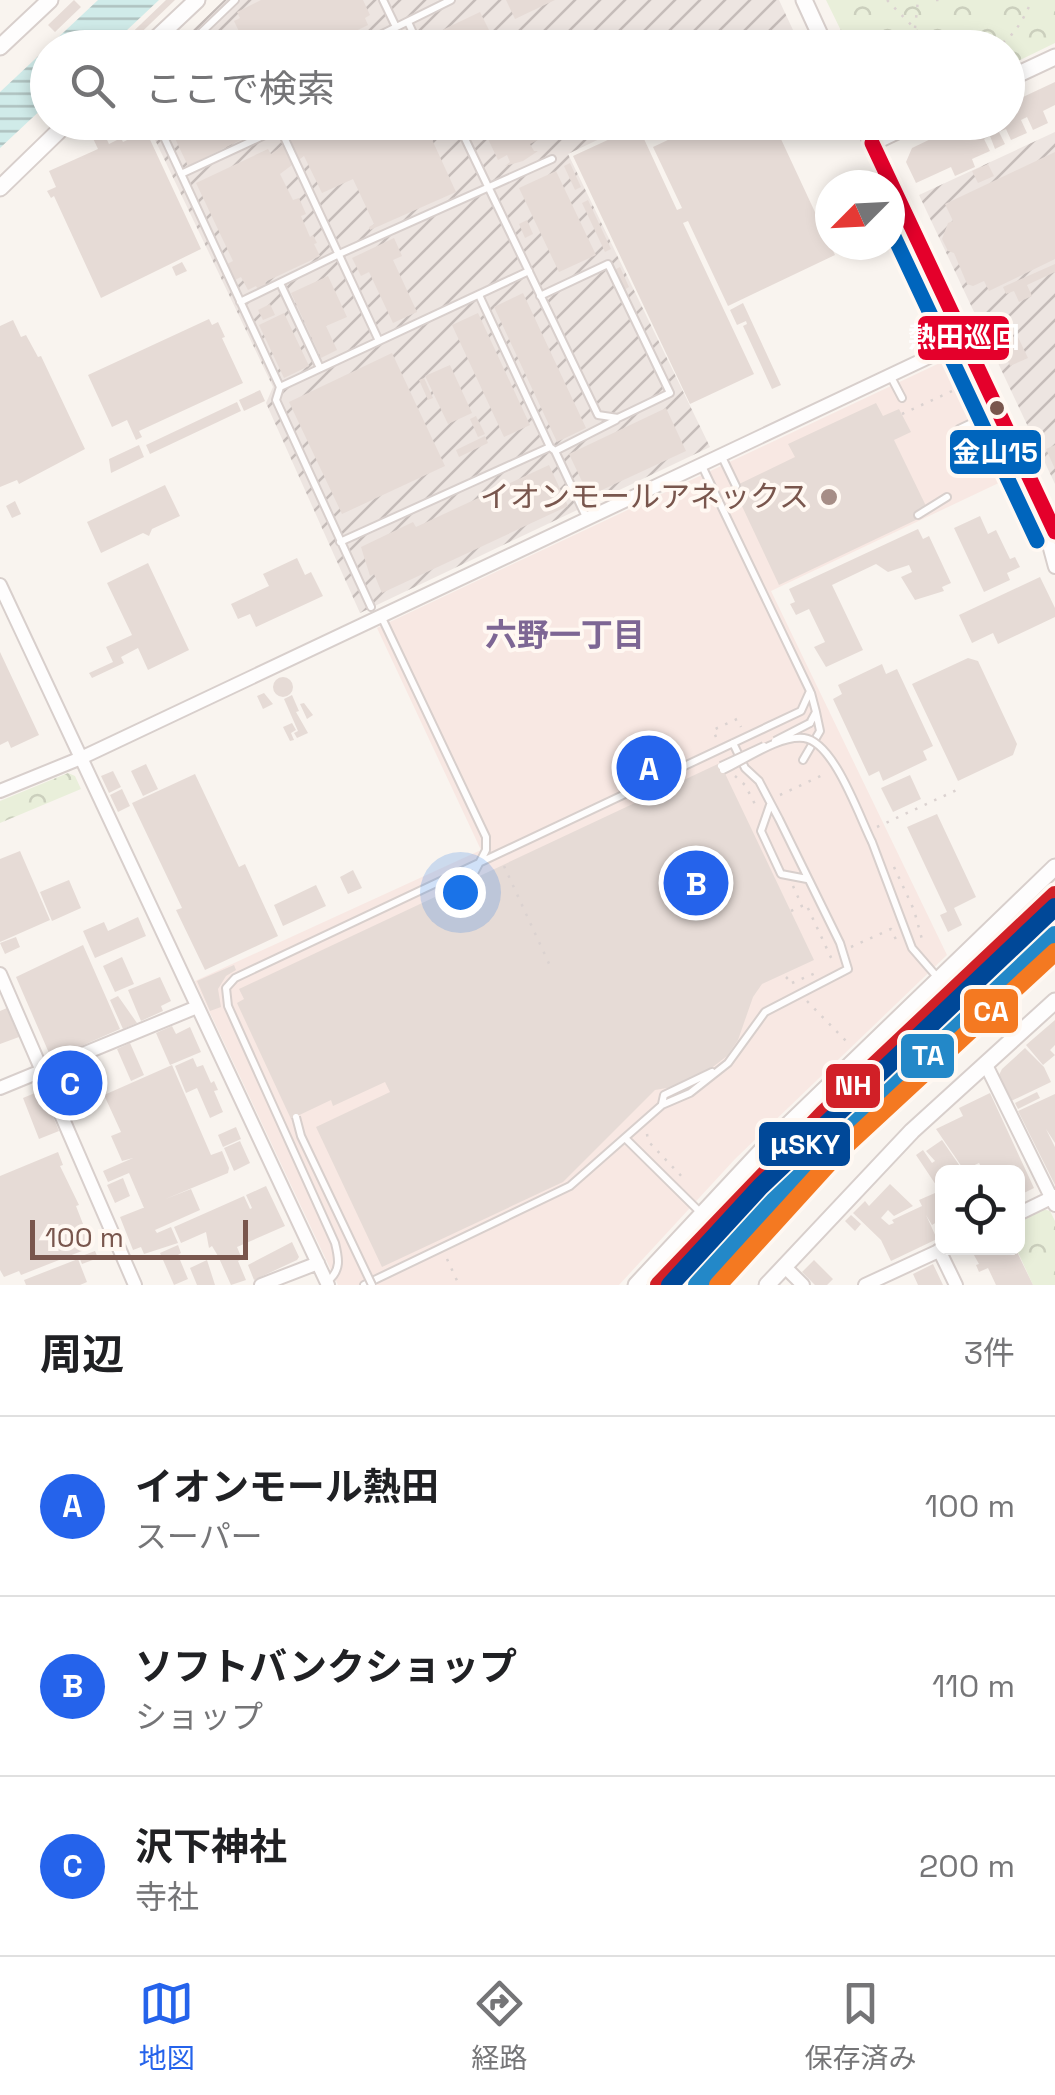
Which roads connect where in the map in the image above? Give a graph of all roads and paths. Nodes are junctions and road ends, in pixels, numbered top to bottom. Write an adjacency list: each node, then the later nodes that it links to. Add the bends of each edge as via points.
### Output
1 (50, 0): 20 (street)
2 (197, 0): 14 (street)
3 (235, 0): 15 (lane)
4 (383, 0): 12 (lane)
5 (452, 0): 10 (lane)
6 (804, 0): 18 (street)
7 (887, 0): 13 (path)
8 (918, 0): 13 (path)
9 (1032, 0): 19 (path)
10 (440, 2): 11 (lane)
11 (408, 21): 12 (lane); 17 (lane)
12 (396, 27): 16 (lane)
13 (914, 28)
14 (165, 30)
15 (204, 30)
16 (390, 30)
17 (412, 30)
18 (818, 30)
19 (1015, 30)
20 (0, 47)
21 (1055, 56): 22 (street)
22 (1025, 71)
23 (49, 140): 33 (street)
24 (165, 140): 32 (lane)
25 (250, 140): 32 (lane)
26 (286, 140): 35 (lane)
27 (465, 140): 34 (lane)
28 (871, 140): 30 (street)
29 (878, 140): 30 (street)
30 (872, 143): 41 (street)
31 (552, 159): 34 (lane)
32 (181, 174): 40 (lane)
33 (0, 188)
34 (489, 189): 35 (lane); 36 (lane)
35 (339, 254): 37 (lane); 42 (lane)
36 (528, 272): 38 (lane); 39 (lane)
37 (280, 283): 40 (lane); 43 (lane)
38 (479, 294): 42 (lane); 52 (lane)
39 (540, 296): 50 (lane, via 598,415); 50 (lane, via 608,264 670,393)
40 (240, 302): 45 (lane)
41 (966, 339): 44 (street); 48 (street)
42 (379, 341): 43 (lane)
43 (320, 368): 45 (lane)
44 (890, 376): 47 (lane); 53 (street)
45 (280, 387): 62 (lane, via 276,400)
46 (962, 387): 49 (path)
47 (902, 398)
48 (999, 410): 51 (lane); 56 (street)
49 (902, 414)
50 (618, 418): 52 (lane)
51 (959, 428)
52 (553, 449): 60 (lane); 62 (lane)
53 (721, 456): 54 (street); 55 (lane)
54 (702, 465): 60 (street); 66 (lane)
55 (736, 486)
56 (1036, 490): 58 (street); 61 (street); 63 (street)
57 (947, 496): 59 (lane)
58 (1055, 513)
59 (918, 515)
60 (588, 520): 65 (street)
61 (1055, 532)
62 (340, 542): 65 (lane)
63 (1055, 567)
64 (0, 585): 71 (street)
65 (376, 612): 71 (street); 78 (lane, via 486,838)
66 (810, 692): 67 (lane); 69 (lane, via 801,711)
67 (816, 712): 72 (lane, via 820,731); 91 (lane, bridge, via 810,723 722,768 782,742 806,738 828,750 912,948)
68 (740, 727): 70 (path, via 737,719 713,730)
69 (733, 743): 70 (lane); 75 (lane)
70 (722, 748): 76 (path); 78 (lane)
71 (81, 758): 74 (street); 95 (street)
72 (803, 760)
73 (961, 788): 77 (path)
74 (0, 791)
75 (770, 806): 76 (lane); 82 (lane)
76 (763, 822): 81 (lane, via 781,874)
77 (876, 828)
78 (483, 859): 80 (lane); 112 (lane, via 226,988 228,1006 336,1244 338,1265)
79 (1055, 868): 91 (street)
80 (473, 875)
81 (788, 876): 82 (lane); 83 (path)
82 (808, 880): 85 (lane)
83 (802, 906): 84 (path); 87 (path)
84 (791, 911)
85 (844, 951): 86 (path, via 891,929); 93 (lane, via 848,969)
86 (902, 953)
87 (834, 964)
88 (820, 970): 92 (path)
89 (0, 974): 98 (street)
90 (786, 976): 92 (path)
91 (939, 980): 106 (street)
92 (792, 984): 93 (path)
93 (801, 994): 96 (path); 102 (lane, via 764,1012 728,1063 662,1105)
94 (1055, 1001): 97 (street)
95 (197, 1006): 98 (street); 110 (street)
96 (851, 1046)
97 (984, 1063): 104 (street); 111 (street)
98 (42, 1071): 99 (street); 113 (street)
99 (0, 1088)
100 (296, 1117): 116 (lane, bridge)
101 (647, 1134): 103 (path)
102 (626, 1139): 106 (lane); 107 (lane, via 570,1186)
103 (687, 1183)
104 (1054, 1200): 105 (street)
105 (1025, 1211)
106 (701, 1214): 118 (street)
107 (441, 1247): 115 (lane); 117 (path)
108 (935, 1252): 121 (street)
109 (944, 1255): 122 (street)
110 (318, 1263): 112 (street); 114 (street)
111 (784, 1266): 119 (street); 120 (street)
112 (327, 1283)
113 (135, 1285)
114 (261, 1285)
115 (364, 1285)
116 (372, 1285)
117 (459, 1285)
118 (636, 1285)
119 (766, 1285)
120 (802, 1285)
121 (865, 1285)
122 (956, 1285)

